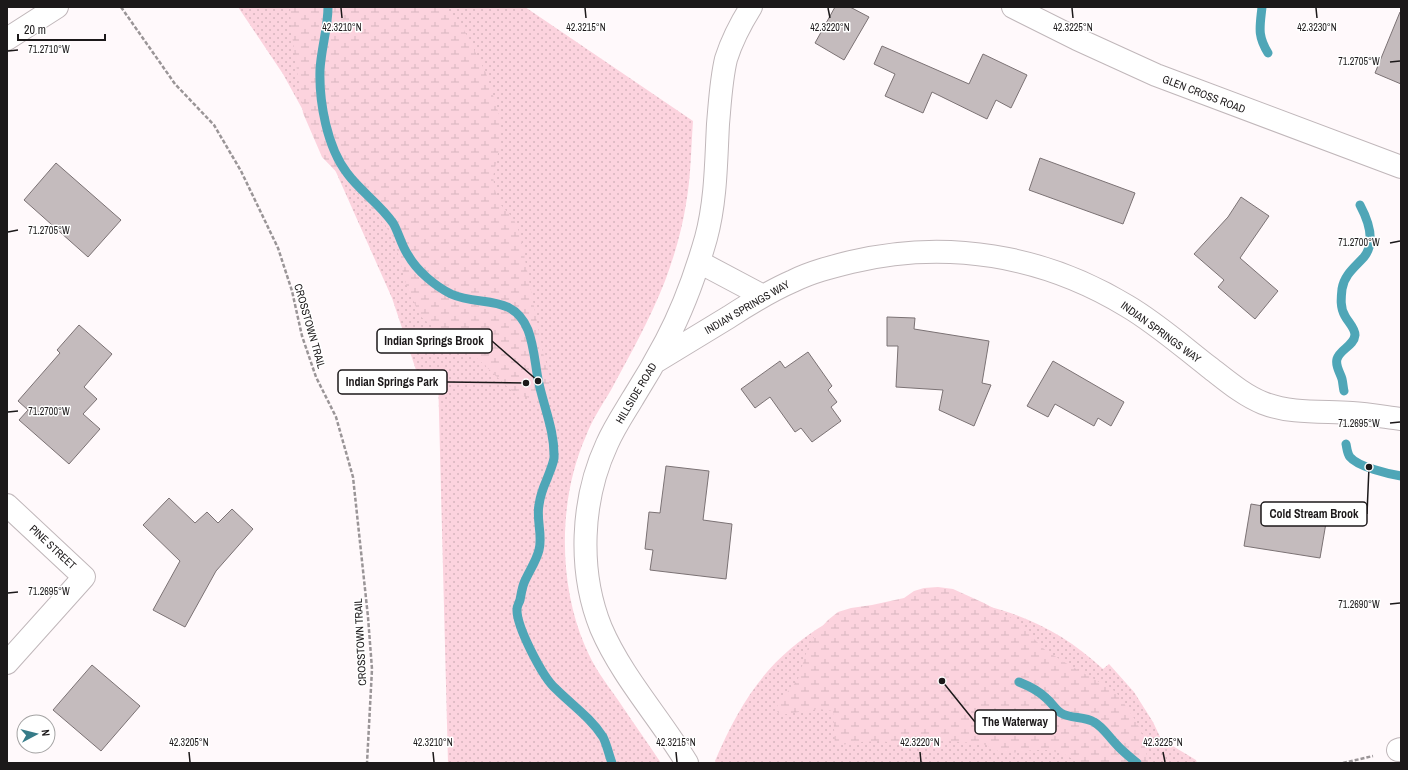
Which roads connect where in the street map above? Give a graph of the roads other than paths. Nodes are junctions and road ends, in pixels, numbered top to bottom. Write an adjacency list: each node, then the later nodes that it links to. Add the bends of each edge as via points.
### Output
1 (58, 7): 4 (street)
2 (751, 7): 6 (street, HILLSIDE ROAD, via 730,46 723,73 712,210)
3 (1013, 7): 5 (street, GLEN CROSS ROAD, via 1156,75)
4 (7, 39)
5 (1401, 167)
6 (699, 262): 7 (street); 8 (street, HILLSIDE ROAD, via 677,319)
7 (763, 296): 8 (street, INDIAN SPRINGS WAY); 9 (street, INDIAN SPRINGS WAY, via 822,269 881,256 970,252 1004,257 1058,273 1111,296 1162,329 1234,387 1264,403 1289,409)
8 (654, 362): 12 (street, HILLSIDE ROAD, via 614,430 596,472 587,517 587,570 597,616 608,643)
9 (1401, 419)
10 (7, 505): 11 (street, PINE STREET, via 84,577)
11 (7, 662)
12 (687, 763)

